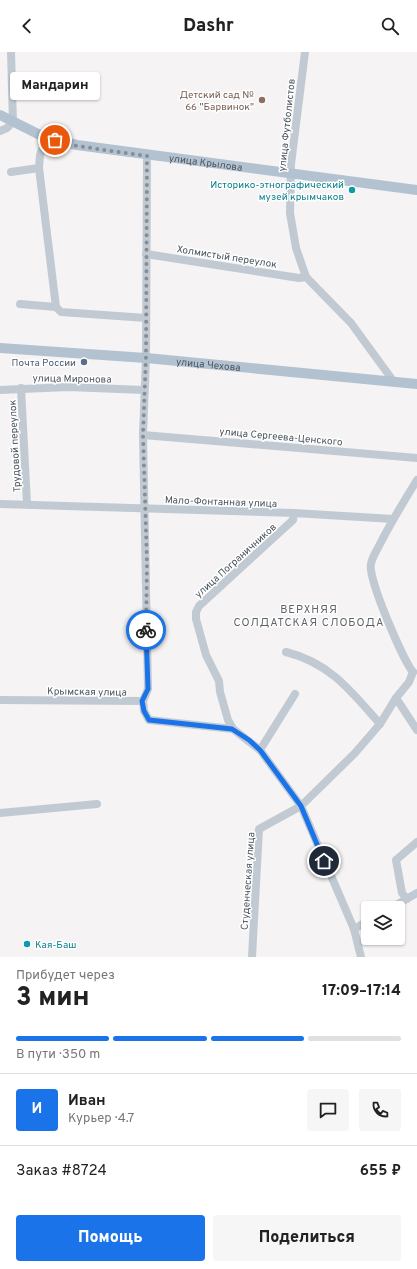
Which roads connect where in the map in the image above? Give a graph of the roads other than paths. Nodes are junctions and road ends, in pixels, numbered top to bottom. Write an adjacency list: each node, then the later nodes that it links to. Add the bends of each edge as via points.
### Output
1 (10, 52): 4 (street)
2 (305, 52): 10 (street, улица Футболистов, via 290,164)
3 (0, 115): 4 (main road, улица Крылова)
4 (13, 122): 5 (street); 6 (main road, улица Крылова)
5 (0, 130)
6 (46, 138): 7 (main road, улица Крылова, via 77,146); 8 (street)
7 (147, 156): 10 (main road, улица Крылова); 12 (street)
8 (39, 168): 9 (street); 15 (street)
9 (11, 172)
10 (291, 174): 11 (main road, улица Крылова); 13 (street, улица Футболистов, via 291,217 296,248)
11 (417, 190)
12 (146, 254): 13 (street, Холмистый переулок); 16 (street)
13 (306, 277): 19 (street, улица Футболистов, via 351,323)
14 (20, 304): 15 (street)
15 (56, 307): 16 (street, via 61,312)
16 (146, 318): 18 (street)
17 (0, 348): 18 (main road, улица Чехова)
18 (146, 358): 19 (main road, улица Чехова); 23 (street)
19 (394, 382): 20 (main road, улица Чехова)
20 (417, 384)
21 (21, 388): 22 (street, улица Миронова); 23 (street, улица Миронова); 28 (street, Трудовой переулок)
22 (0, 390)
23 (144, 390): 24 (street)
24 (143, 435): 25 (street, улица Сергеева-Ценского); 29 (street)
25 (417, 458)
26 (417, 480): 31 (street)
27 (0, 504): 28 (street, Мало-Фонтанная улица)
28 (27, 504): 29 (street, Мало-Фонтанная улица)
29 (145, 508): 30 (street, Мало-Фонтанная улица); 37 (street, via 148,689)
30 (294, 513): 31 (street, Мало-Фонтанная улица); 39 (street, улица Пограничников, via 293,520 199,606 196,612 206,655 219,681 224,708)
31 (393, 519): 33 (street, via 370,564 371,577 399,646 408,665)
32 (286, 652): 38 (street, via 299,655 328,670 345,684)
33 (415, 670): 35 (street)
34 (294, 694): 41 (street)
35 (396, 698): 38 (street); 40 (street)
36 (0, 700): 37 (street, Крымская улица)
37 (142, 701): 39 (street, via 149,720)
38 (380, 724): 43 (street, via 356,753)
39 (232, 729): 41 (street)
40 (417, 730)
41 (260, 750): 43 (street)
42 (96, 804): 44 (street)
43 (301, 806): 50 (street); 51 (street, Студенческая улица, via 259,829)
44 (0, 813)
45 (417, 842): 47 (street, via 396,860 402,893)
46 (417, 893): 47 (street)
47 (407, 899): 48 (street)
48 (403, 901)
49 (361, 925): 50 (street)
50 (354, 929): 52 (street)
51 (252, 957)
52 (361, 957)

